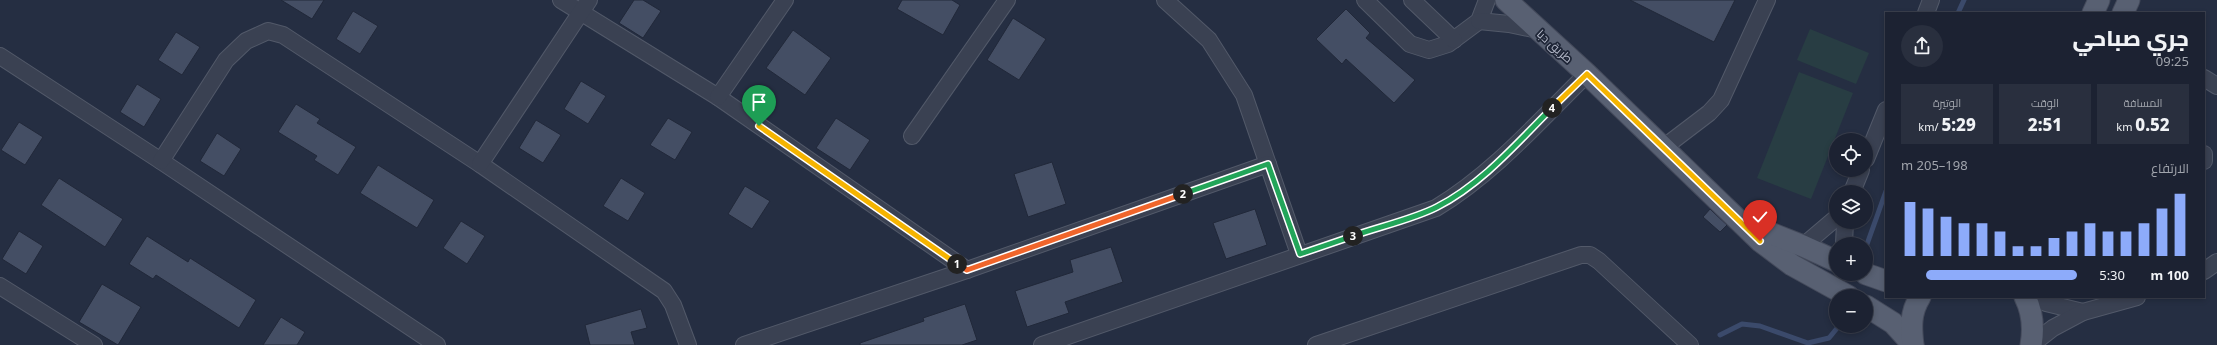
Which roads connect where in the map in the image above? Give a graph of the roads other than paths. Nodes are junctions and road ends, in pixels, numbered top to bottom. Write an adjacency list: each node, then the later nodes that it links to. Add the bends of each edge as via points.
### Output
1 (561, 0): 13 (street)
2 (785, 0): 22 (street)
3 (1007, 0): 24 (street)
4 (1165, 0): 29 (street, via 1209,40 1244,95)
5 (1365, 0): 19 (street, via 1416,47 1436,49)
6 (1412, 0): 19 (street)
7 (1487, 0): 17 (street)
8 (1506, 0): 18 (main road, طريق دبا)
9 (1767, 0): 26 (street, via 1721,100 1709,113)
10 (1931, 0): 14 (street)
11 (2099, 0): 15 (main road)
12 (2129, 0): 16 (main road)
13 (585, 6): 22 (street); 28 (street)
14 (1926, 12)
15 (2093, 12)
16 (2123, 12)
17 (1479, 21): 18 (street); 19 (street)
18 (1538, 30): 21 (main road, طريق دبا)
19 (1454, 40)
20 (1, 58): 27 (street)
21 (1587, 74): 26 (main road, طريق دبا); 33 (street, via 1486,173 1461,193 1436,208)
22 (718, 97): 37 (street)
23 (1885, 112): 25 (street)
24 (912, 136)
25 (1873, 142)
26 (1663, 148): 30 (main road, طريق دبا)
27 (161, 161): 28 (street, via 226,60 246,41 268,32 288,38); 49 (street)
28 (480, 164): 51 (street, via 664,291 673,305)
29 (1268, 164): 33 (street); 37 (street)
30 (1744, 223): 32 (main road, طريق دبا); 36 (main road, طريق دبا, via 1760,241)
31 (1829, 224): 32 (street)
32 (1803, 246): 34 (main road, طريق دبا); 36 (main road)
33 (1300, 254): 53 (street)
34 (1829, 258)
35 (2217, 262): 38 (street)
36 (1792, 264): 42 (main road, طريق دبا)
37 (967, 270): 52 (street)
38 (2205, 270)
39 (1873, 277): 40 (main road)
40 (1885, 282)
41 (0, 286): 50 (street)
42 (1836, 289)
43 (1919, 298): 56 (main road, via 1915,305 1911,325)
44 (2025, 298): 57 (main road, via 2033,318)
45 (2034, 298): 48 (street)
46 (2133, 298): 48 (street)
47 (1873, 310): 56 (main road, via 1893,323)
48 (2083, 312): 57 (street, via 2053,328)
49 (434, 344)
50 (94, 345)
51 (688, 345)
52 (744, 345)
53 (1042, 345)
54 (1316, 345): 55 (street, via 1581,255 1590,255 1599,260)
55 (1690, 345)
56 (1913, 345)
57 (2031, 345)

